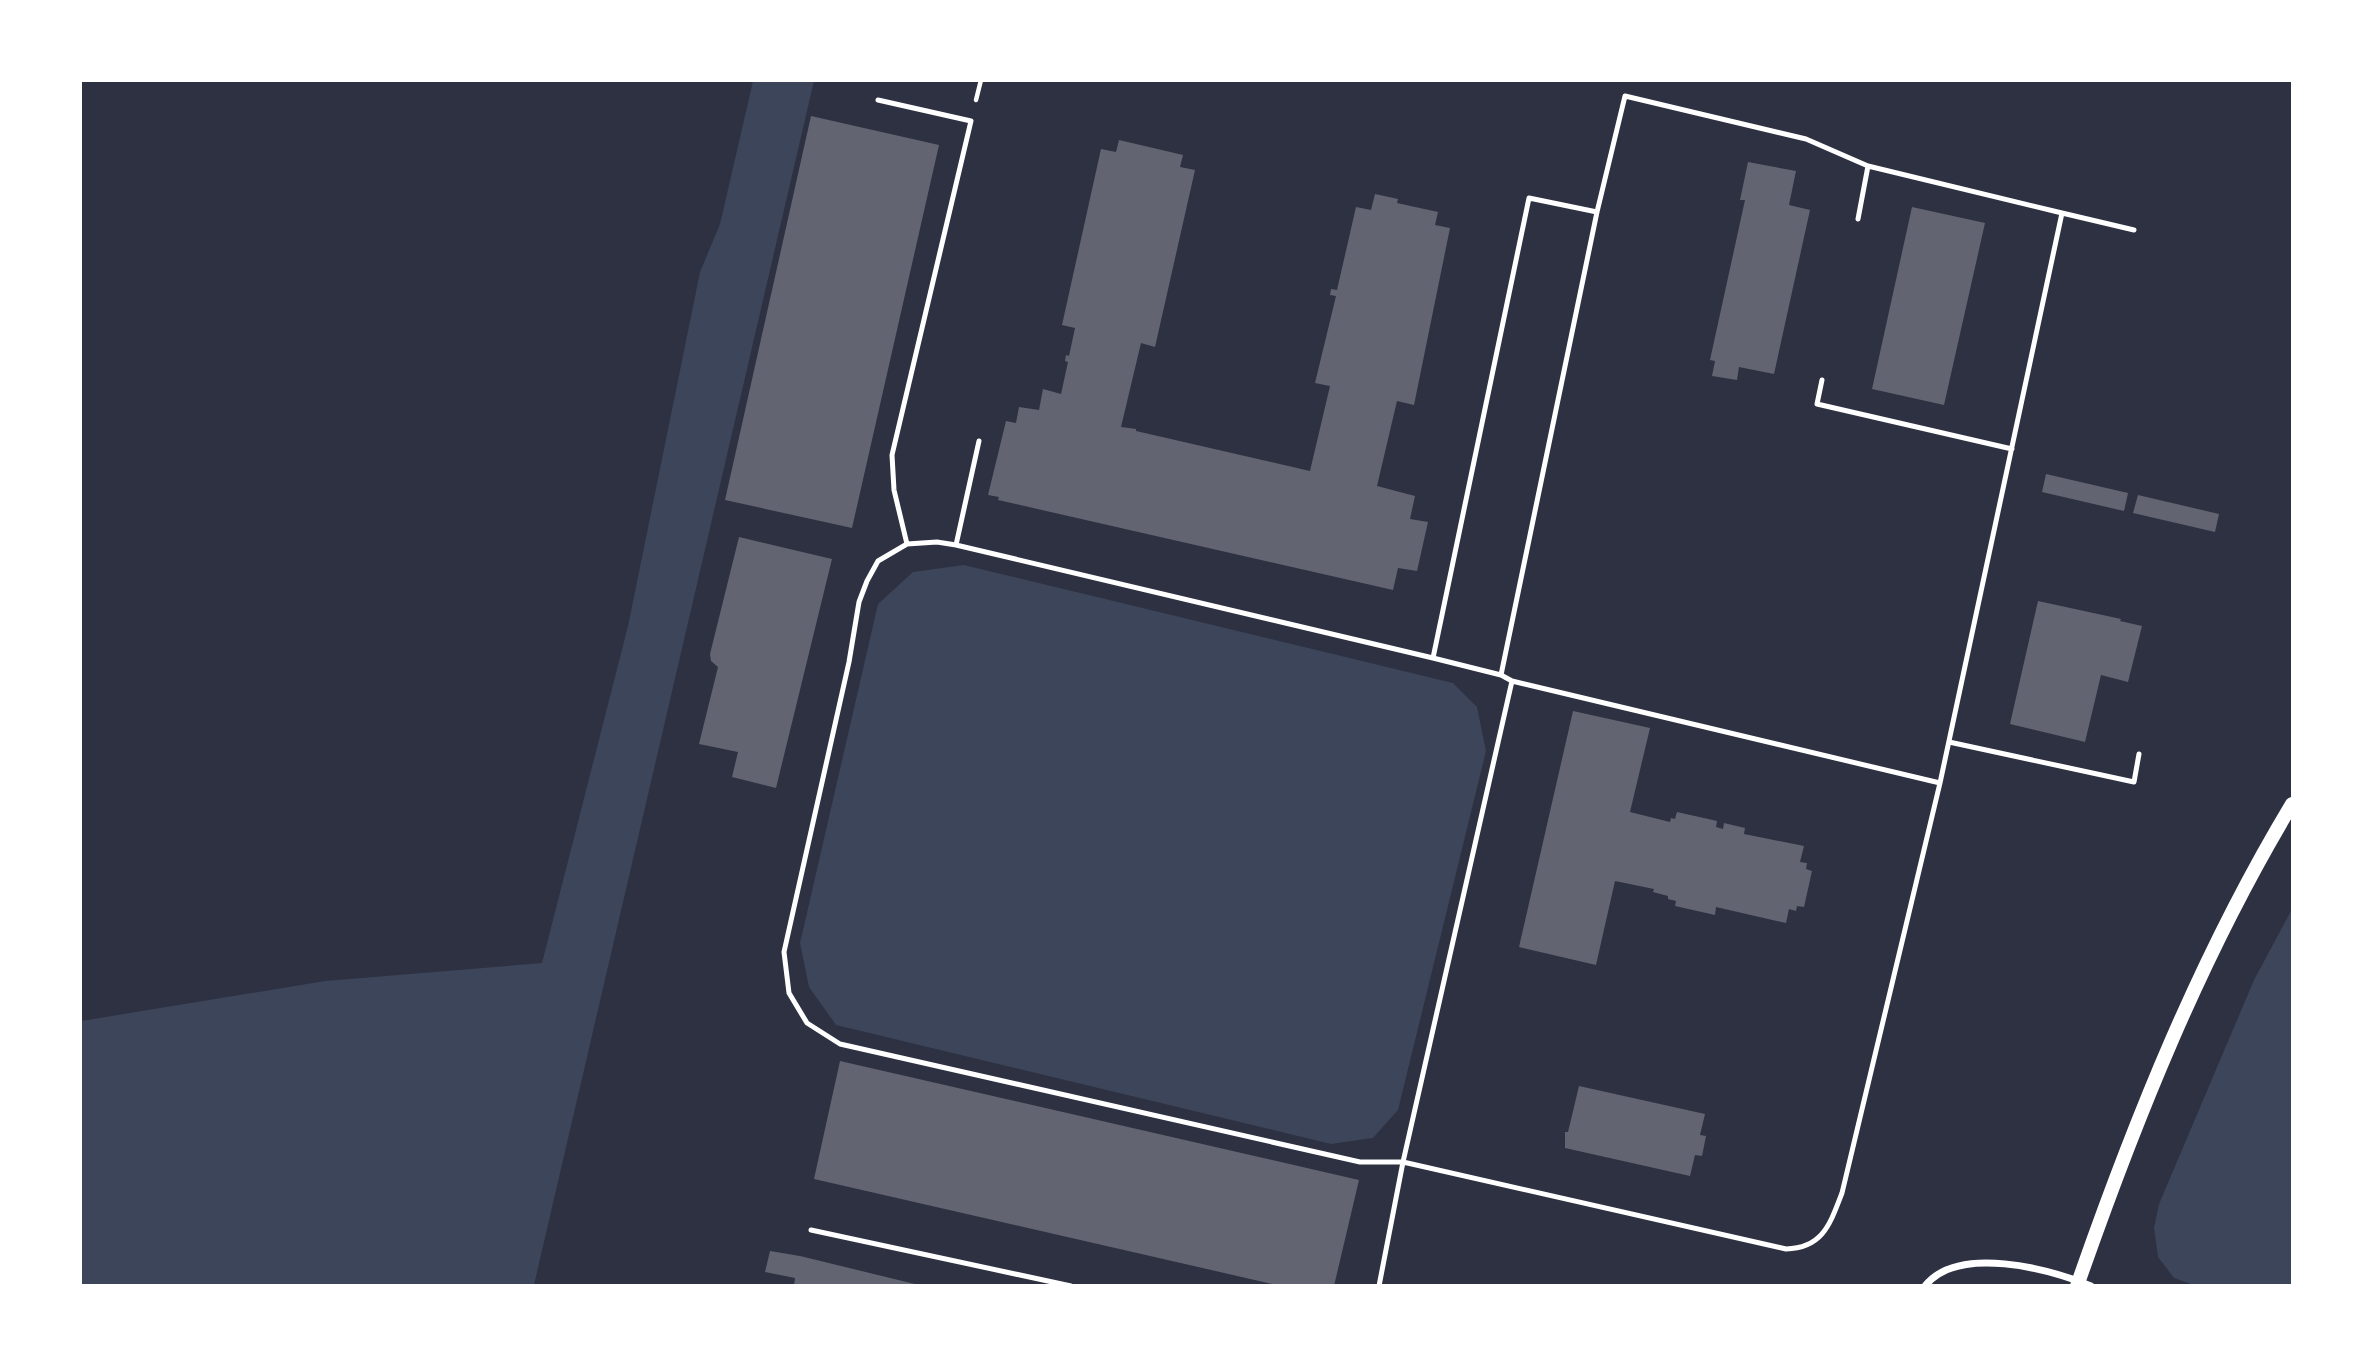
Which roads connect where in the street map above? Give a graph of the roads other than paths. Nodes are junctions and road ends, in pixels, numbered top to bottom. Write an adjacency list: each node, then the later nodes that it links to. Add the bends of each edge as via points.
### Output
1 (878, 100): 10 (lane, via 971,121 892,455 894,490)
2 (1868, 166): 3 (lane, via 1806,139 1625,96); 4 (lane); 5 (lane)
3 (1597, 212): 12 (lane, via 1529,198); 13 (lane)
4 (2062, 213): 6 (lane); 9 (lane)
5 (1858, 219)
6 (2134, 230)
7 (1822, 380): 9 (lane, via 1817,404)
8 (979, 441): 11 (lane)
9 (2012, 449): 15 (lane)
10 (907, 544): 11 (lane); 19 (lane, via 878,561 859,602 784,952 789,993 807,1023 840,1044 1360,1162)
11 (956, 545): 12 (lane)
12 (1433, 658): 13 (lane)
13 (1501, 675): 14 (lane)
14 (1512, 681): 17 (lane); 19 (lane)
15 (1949, 742): 16 (lane, via 2134,782); 17 (lane)
16 (2138, 754)
17 (1940, 783): 19 (lane, via 1842,1193 1816,1241 1786,1249)
18 (2292, 804): 21 (main road, via 2230,914 2128,1143)
19 (1403, 1162): 23 (lane)
20 (811, 1230): 22 (lane)
21 (2082, 1284): 24 (street, via 2028,1266 1977,1264 1955,1265)
22 (1071, 1286)
23 (1379, 1286)
24 (1925, 1286)

